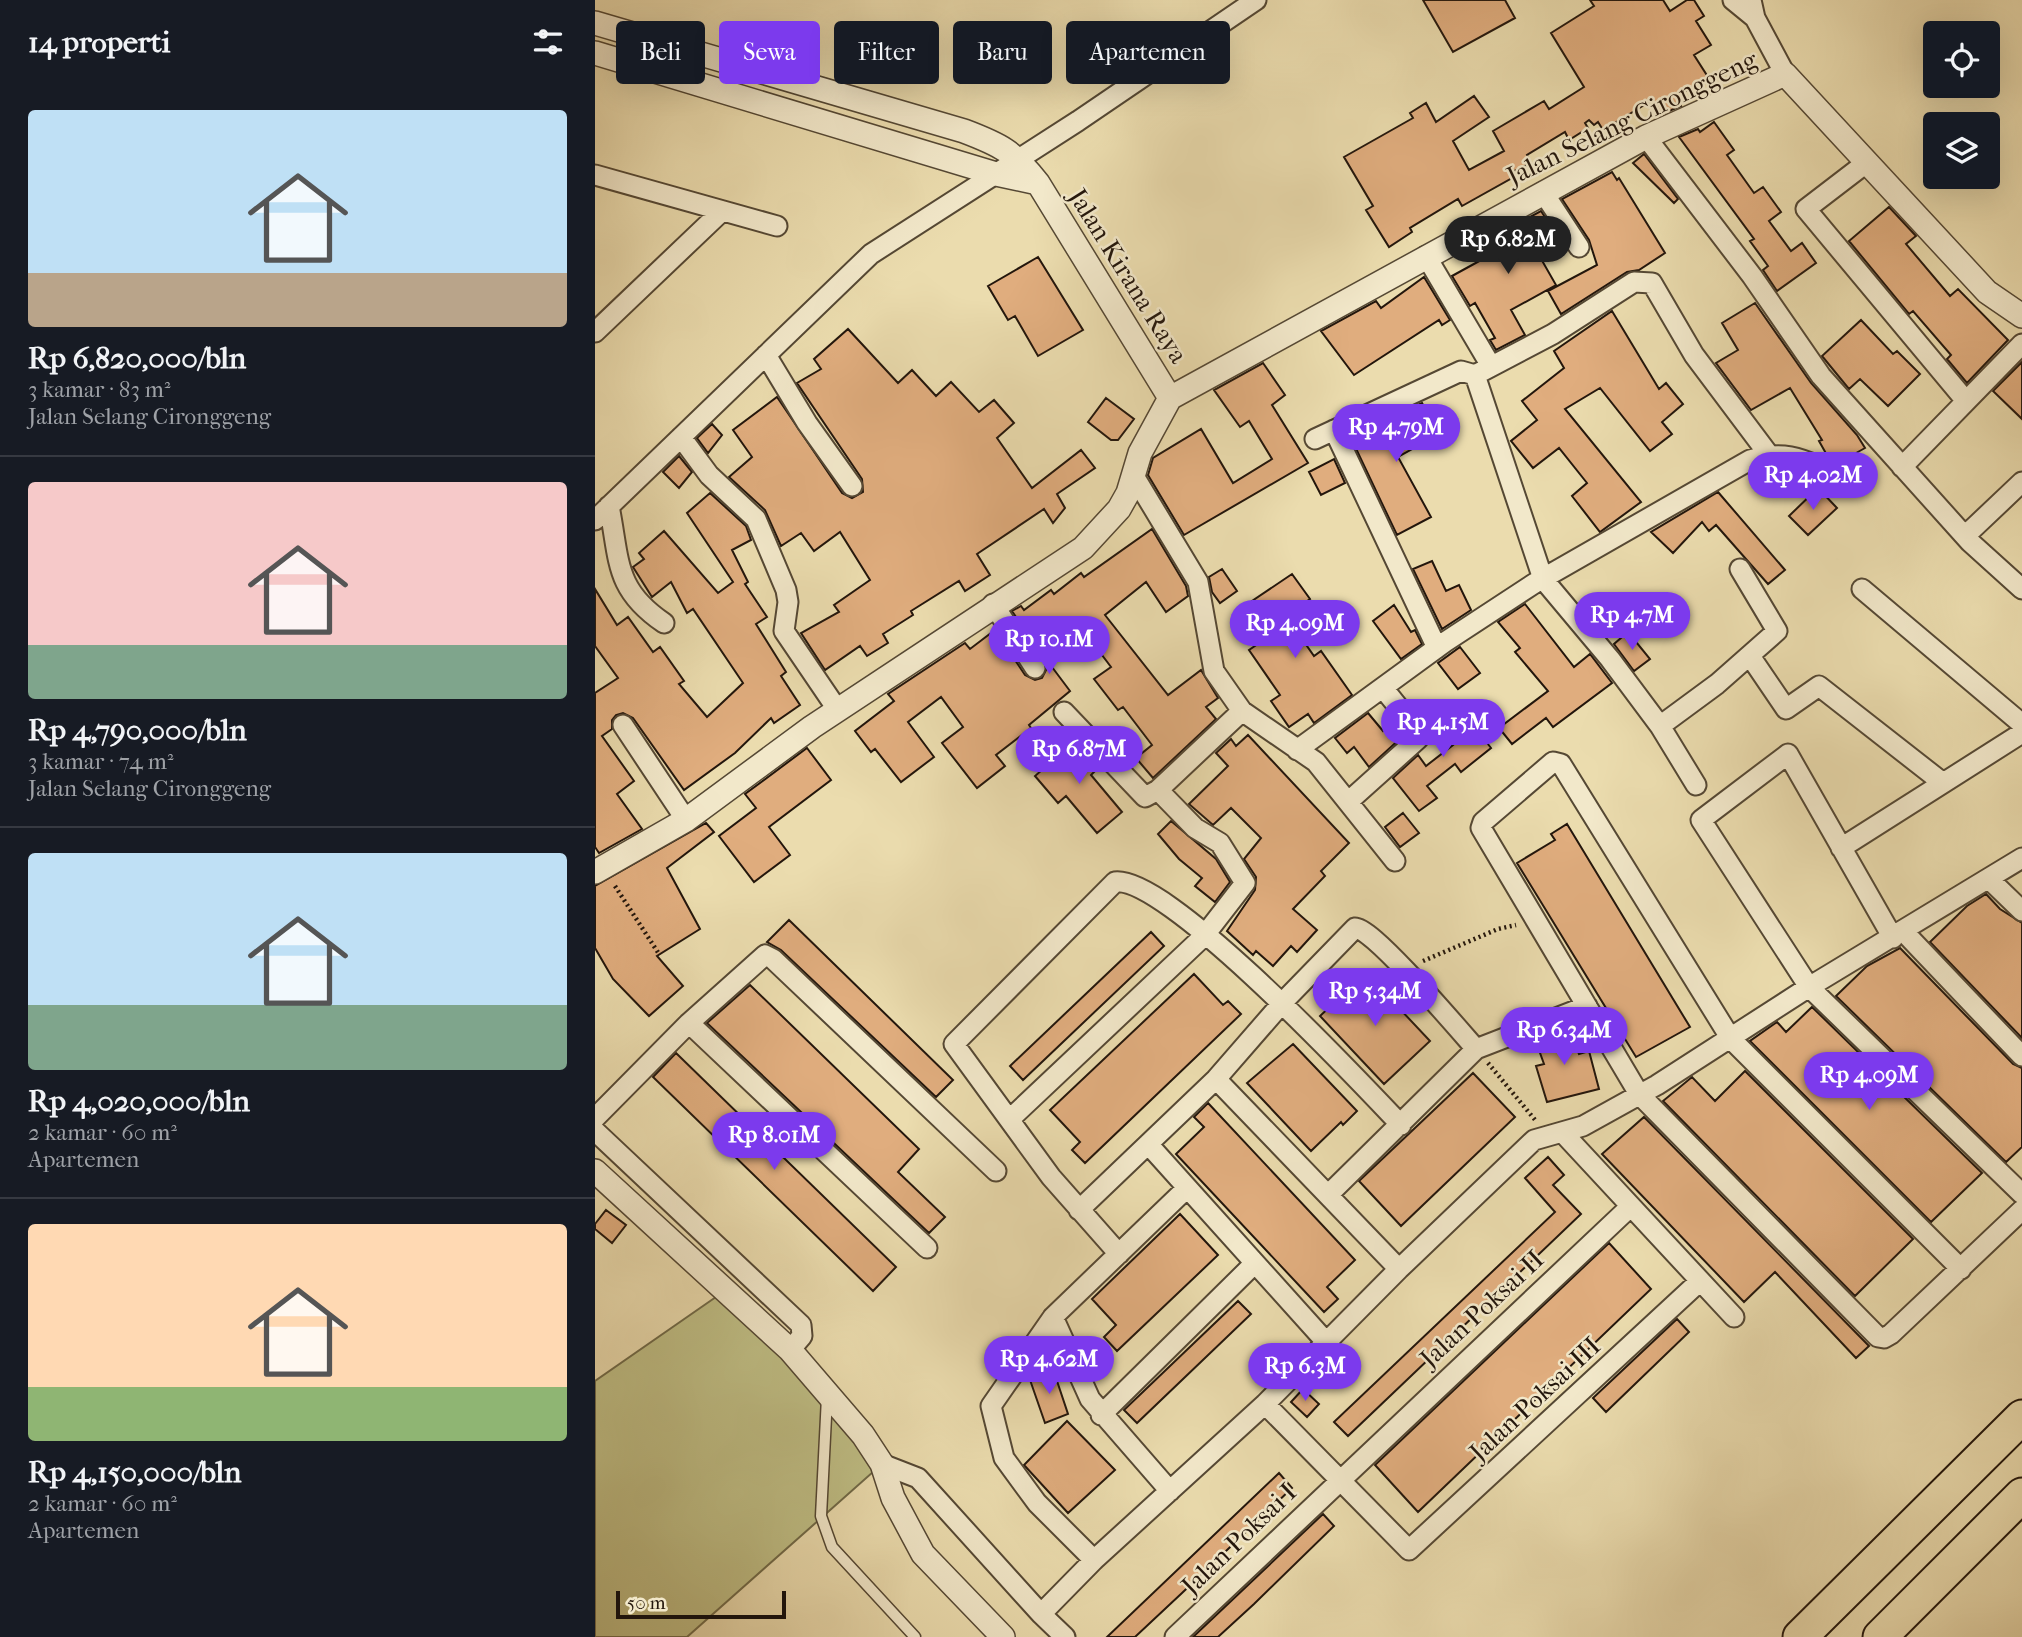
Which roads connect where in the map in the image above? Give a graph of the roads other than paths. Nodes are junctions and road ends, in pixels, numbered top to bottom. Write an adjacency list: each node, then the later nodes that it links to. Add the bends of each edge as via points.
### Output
1 (1255, 0): 8 (street)
2 (1733, 0): 3 (street)
3 (1753, 9): 6 (street)
4 (595, 23): 8 (street, Jalan Kirana Raya, via 964,131)
5 (595, 53): 10 (street, Jalan Kirana Raya)
6 (1784, 74): 7 (street, Jalan Selang Cironggeng); 9 (street, Jalan Selang Cironggeng)
7 (1646, 137): 13 (street, Jalan Selang Cironggeng); 29 (street, via 1821,376)
8 (1018, 157): 10 (street); 12 (street, Jalan Kirana Raya)
9 (1866, 163): 18 (street, Jalan Selang Cironggeng, via 1987,292); 24 (street, via 1806,209)
10 (996, 174): 12 (street, Jalan Kirana Raya); 21 (street, via 871,254)
11 (599, 182): 14 (street)
12 (1038, 183): 23 (street, Jalan Kirana Raya)
13 (1543, 192): 16 (street); 17 (street, Jalan Selang Cironggeng)
14 (722, 211): 15 (street); 19 (street)
15 (777, 226)
16 (1579, 247)
17 (1426, 256): 22 (street); 23 (street, Jalan Selang Cironggeng)
18 (2022, 316)
19 (595, 332)
20 (2022, 344): 24 (street)
21 (766, 355): 26 (street); 33 (street)
22 (1483, 370): 25 (street, via 1461,371); 28 (street, via 1553,334 1634,282 1652,284 1694,355); 37 (street)
23 (1170, 398): 30 (street, via 1140,453)
24 (1966, 401): 29 (street)
25 (1334, 430): 27 (street); 42 (street)
26 (681, 438): 34 (street); 46 (street, via 709,475 756,519 786,590 785,631)
27 (1315, 439)
28 (1769, 455): 31 (street, via 1788,454); 37 (street, via 1723,474)
29 (1902, 467): 35 (street)
30 (1133, 476): 40 (street, via 1119,509 1083,548); 47 (street, via 1198,582 1214,671)
31 (1864, 481)
32 (2022, 482): 35 (street)
33 (852, 486)
34 (602, 513): 41 (street, via 625,584 645,610)
35 (1965, 536): 39 (street)
36 (1740, 569): 43 (street, via 1777,631)
37 (1543, 579): 42 (street); 51 (street)
38 (1862, 589): 49 (street)
39 (2022, 589)
40 (993, 604): 44 (street); 46 (street)
41 (664, 623)
42 (1437, 648): 45 (street)
43 (1749, 656): 51 (street); 54 (street, via 1786,709 1819,686)
44 (1035, 668)
45 (1383, 688): 53 (street); 57 (street, via 1416,729 1418,738)
46 (837, 709): 58 (street)
47 (1242, 711): 53 (street); 56 (street)
48 (1064, 712): 56 (street, via 1141,795)
49 (2022, 724)
50 (623, 725): 58 (street)
51 (1660, 726): 55 (street)
52 (2022, 733): 54 (street)
53 (1297, 750): 57 (street, via 1316,762)
54 (1943, 783): 59 (street)
55 (1696, 785)
56 (1158, 790): 66 (street, via 1195,828 1220,844 1245,883)
57 (1349, 801): 61 (street)
58 (686, 820): 62 (street)
59 (1841, 848): 65 (street); 67 (street, via 1787,754 1701,820)
60 (2022, 858): 63 (street)
61 (1395, 861)
62 (598, 865)
63 (1989, 878): 64 (street); 65 (street)
64 (2022, 911)
65 (1898, 935): 67 (street); 73 (street)
66 (1204, 936): 68 (street); 77 (street); 77 (street, via 1164,900 1140,886 1123,881 1112,884 954,1044)
67 (1809, 987): 71 (street); 85 (street)
68 (1283, 1002): 72 (street, via 1358,927 1404,969); 74 (street); 78 (street)
69 (1587, 1006): 71 (street, via 1481,825 1557,762); 72 (street); 75 (street)
70 (689, 1023): 76 (street); 83 (street, via 760,957 771,957); 90 (street)
71 (1731, 1039): 75 (street); 94 (street)
72 (1476, 1049): 78 (street)
73 (2022, 1056)
74 (1216, 1079): 81 (street); 86 (street)
75 (1639, 1094): 80 (street, via 1583,1126); 94 (street, via 1878,1337 1891,1334)
76 (595, 1118)
77 (1010, 1119): 88 (street)
78 (1401, 1125): 86 (street)
79 (595, 1131): 99 (street, via 801,1325 802,1336)
80 (1555, 1134): 87 (street); 93 (street, via 1534,1140)
81 (1148, 1144): 84 (street); 88 (street)
82 (595, 1171): 99 (street)
83 (996, 1171)
84 (1187, 1188): 91 (street); 92 (street)
85 (2022, 1194)
86 (1328, 1195): 93 (street)
87 (1630, 1206): 95 (street); 105 (street, Jalan Poksai II)
88 (1079, 1210): 91 (street)
89 (2022, 1210): 94 (street)
90 (927, 1248)
91 (1119, 1254): 96 (street)
92 (1255, 1263): 98 (street); 102 (street)
93 (1399, 1269): 98 (street)
94 (1961, 1269)
95 (1700, 1281): 97 (street); 105 (street, Jalan Poksai III, via 1414,1548 1403,1548)
96 (1053, 1317): 102 (street); 108 (street, via 990,1411 1004,1458 1037,1503)
97 (1734, 1317)
98 (1327, 1343): 101 (street)
99 (790, 1350): 100 (street)
100 (827, 1393): 104 (street); 110 (lane, via 821,1516 832,1547)
101 (1265, 1404): 105 (street); 106 (street)
102 (1101, 1415): 106 (street)
103 (2022, 1418): 114 (highway)
104 (881, 1464): 109 (street, via 918,1478); 111 (street, via 893,1498 923,1554)
105 (1339, 1478): 113 (street, Jalan Poksai I)
106 (1170, 1491): 108 (street)
107 (2022, 1495): 115 (highway)
108 (1094, 1560): 109 (street)
109 (1041, 1614): 112 (street)
110 (915, 1637)
111 (1003, 1637)
112 (1065, 1637)
113 (1175, 1637)
114 (1800, 1637)
115 (1880, 1637)

